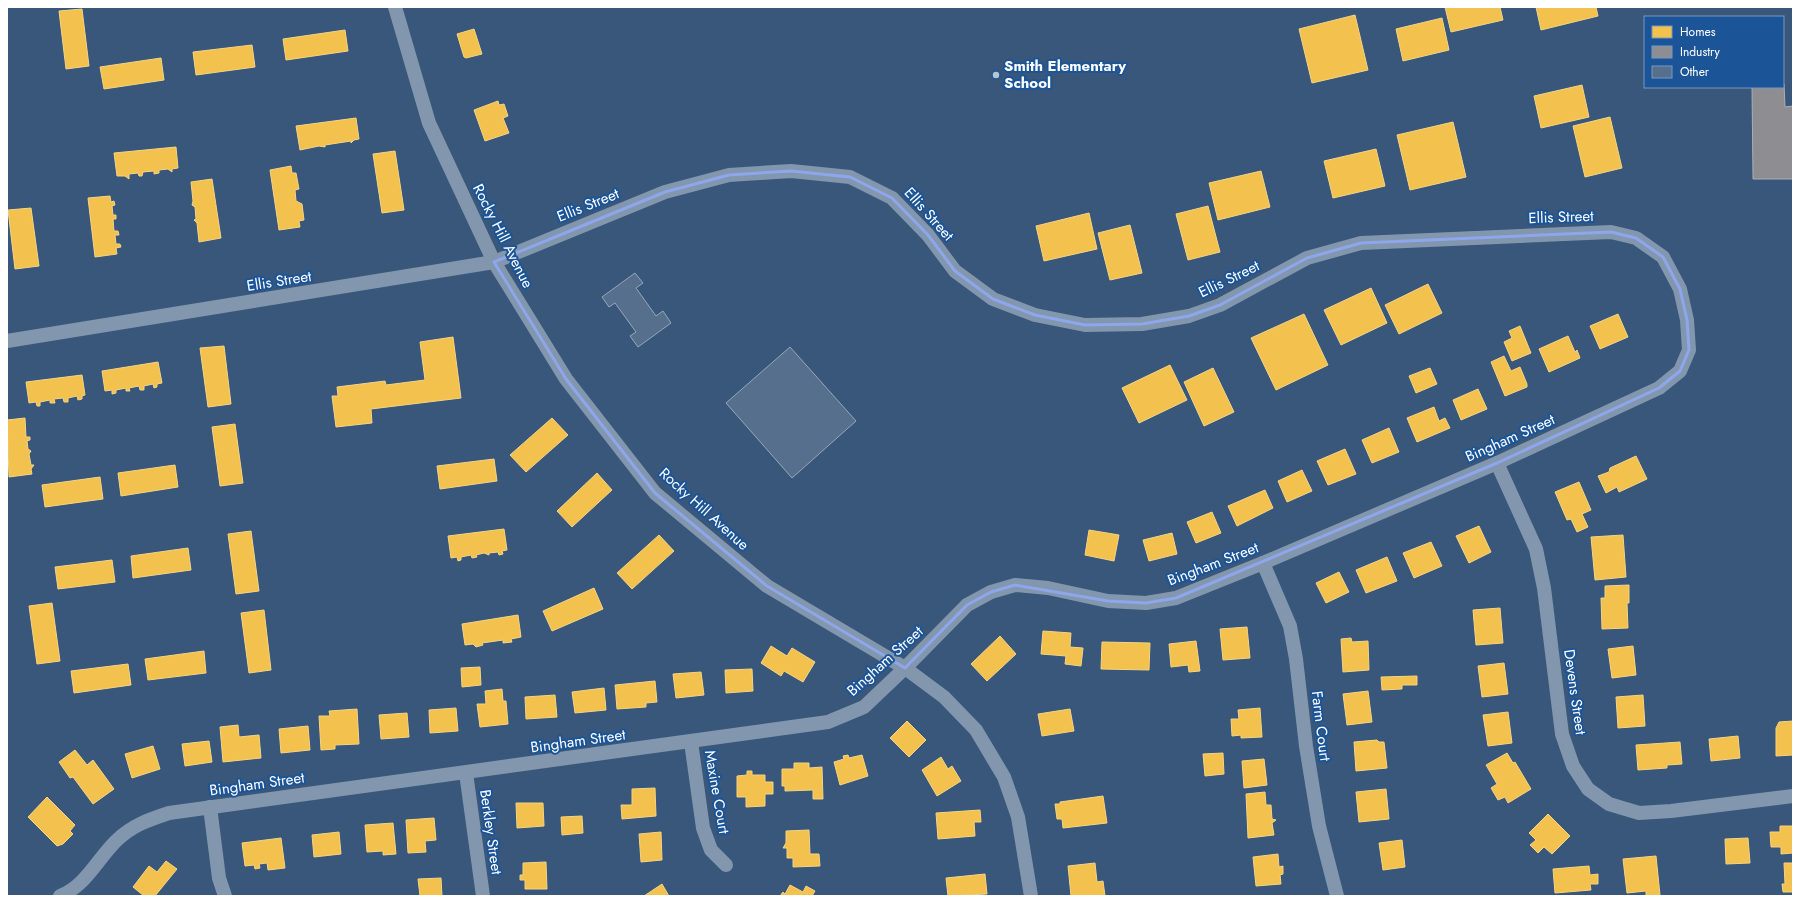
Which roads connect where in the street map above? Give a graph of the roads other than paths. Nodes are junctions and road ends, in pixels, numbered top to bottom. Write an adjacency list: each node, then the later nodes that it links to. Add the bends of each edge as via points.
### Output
1 (395, 7): 2 (street, Rocky Hill Avenue, via 429,123)
2 (494, 262): 3 (street, Ellis Street); 4 (street, Ellis Street, via 665,192 729,175 791,171 850,177 892,198 928,235 955,271 993,299 1034,316 1085,325 1142,324 1189,316 1220,305 1307,258 1361,243 1611,232 1636,238 1664,257 1680,289 1687,320); 7 (street, Rocky Hill Avenue, via 566,379 655,492 767,586)
3 (7, 341)
4 (1689, 350): 5 (street, Bingham Street, via 1680,371 1659,388)
5 (1497, 463): 6 (street, Bingham Street); 10 (street, Devens Street, via 1536,549 1544,588 1562,734 1573,766 1588,789 1609,804 1639,813)
6 (1262, 563): 7 (street, Bingham Street, via 1176,598 1146,603 1108,601 1048,588 1015,585 991,592 967,605); 17 (street, Farm Court, via 1290,626 1319,826)
7 (905, 668): 8 (street, Bingham Street, via 864,707 828,722); 16 (street, Rocky Hill Avenue, via 944,697 976,730 1004,777 1018,817)
8 (691, 742): 9 (street, Bingham Street); 12 (street, Maxine Court, via 703,828 711,850)
9 (466, 773): 11 (street, Bingham Street); 15 (street, Berkley Street)
10 (1793, 796)
11 (210, 807): 13 (street, Bingham Street, via 169,813 140,823 117,840 69,892); 14 (street, via 219,878)
12 (726, 865)
13 (60, 896)
14 (225, 896)
15 (483, 896)
16 (1031, 896)
17 (1338, 896)

